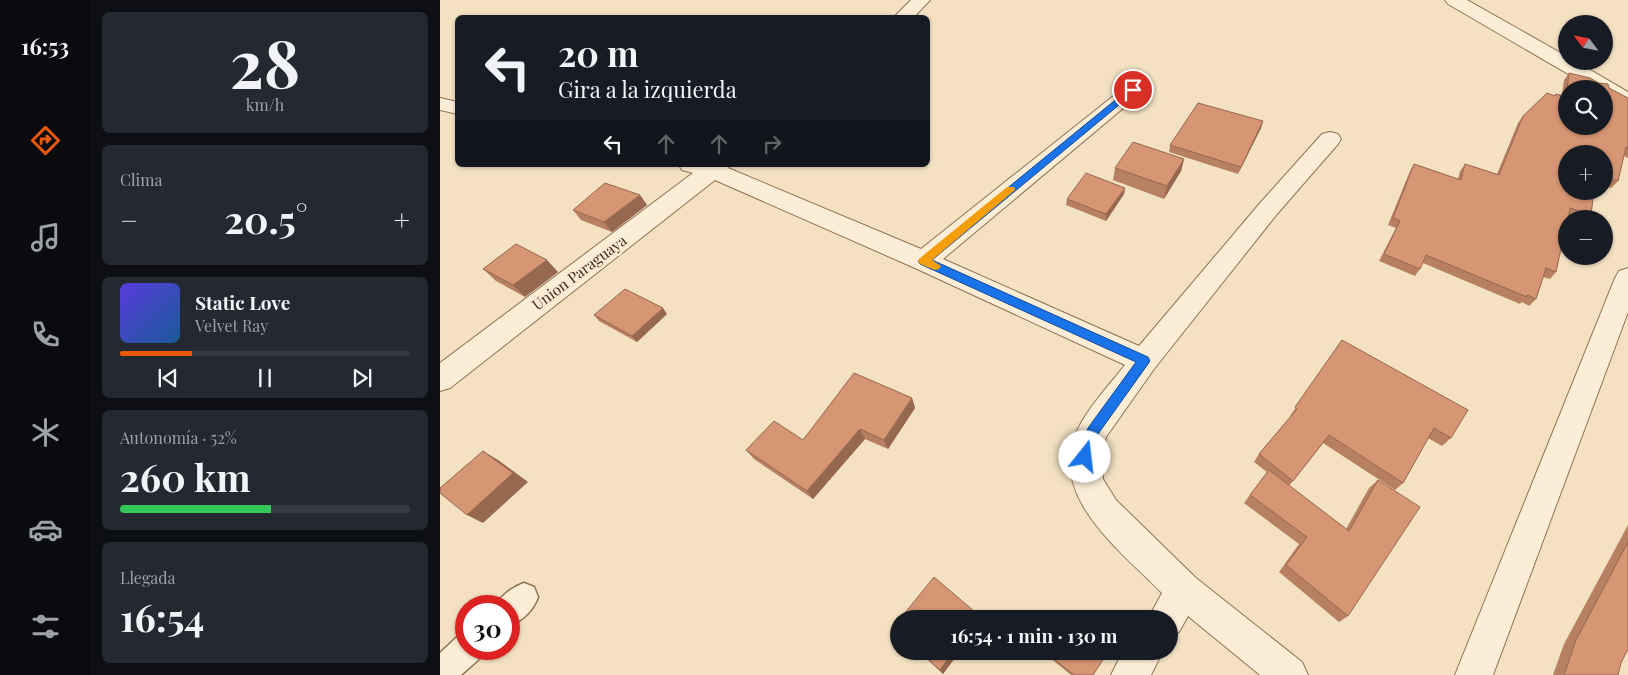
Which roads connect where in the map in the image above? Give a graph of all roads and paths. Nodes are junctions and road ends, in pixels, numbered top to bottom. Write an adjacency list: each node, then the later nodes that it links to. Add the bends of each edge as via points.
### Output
1 (921, 0): 3 (street)
2 (1454, 0): 5 (street)
3 (905, 15)
4 (1133, 90): 10 (street)
5 (1628, 100)
6 (440, 104): 7 (street)
7 (455, 107)
8 (1330, 139): 12 (street)
9 (707, 167): 10 (street); 13 (street, Union Paraguaya)
10 (924, 261): 12 (street)
11 (1628, 278): 20 (street)
12 (1144, 361): 14 (street, via 1092,432 1085,457 1088,483 1104,511)
13 (440, 378)
14 (1175, 604): 19 (street)
15 (455, 660): 17 (lane)
16 (1139, 660): 18 (street)
17 (440, 674)
18 (1130, 675)
19 (1289, 675)
20 (1474, 675)

